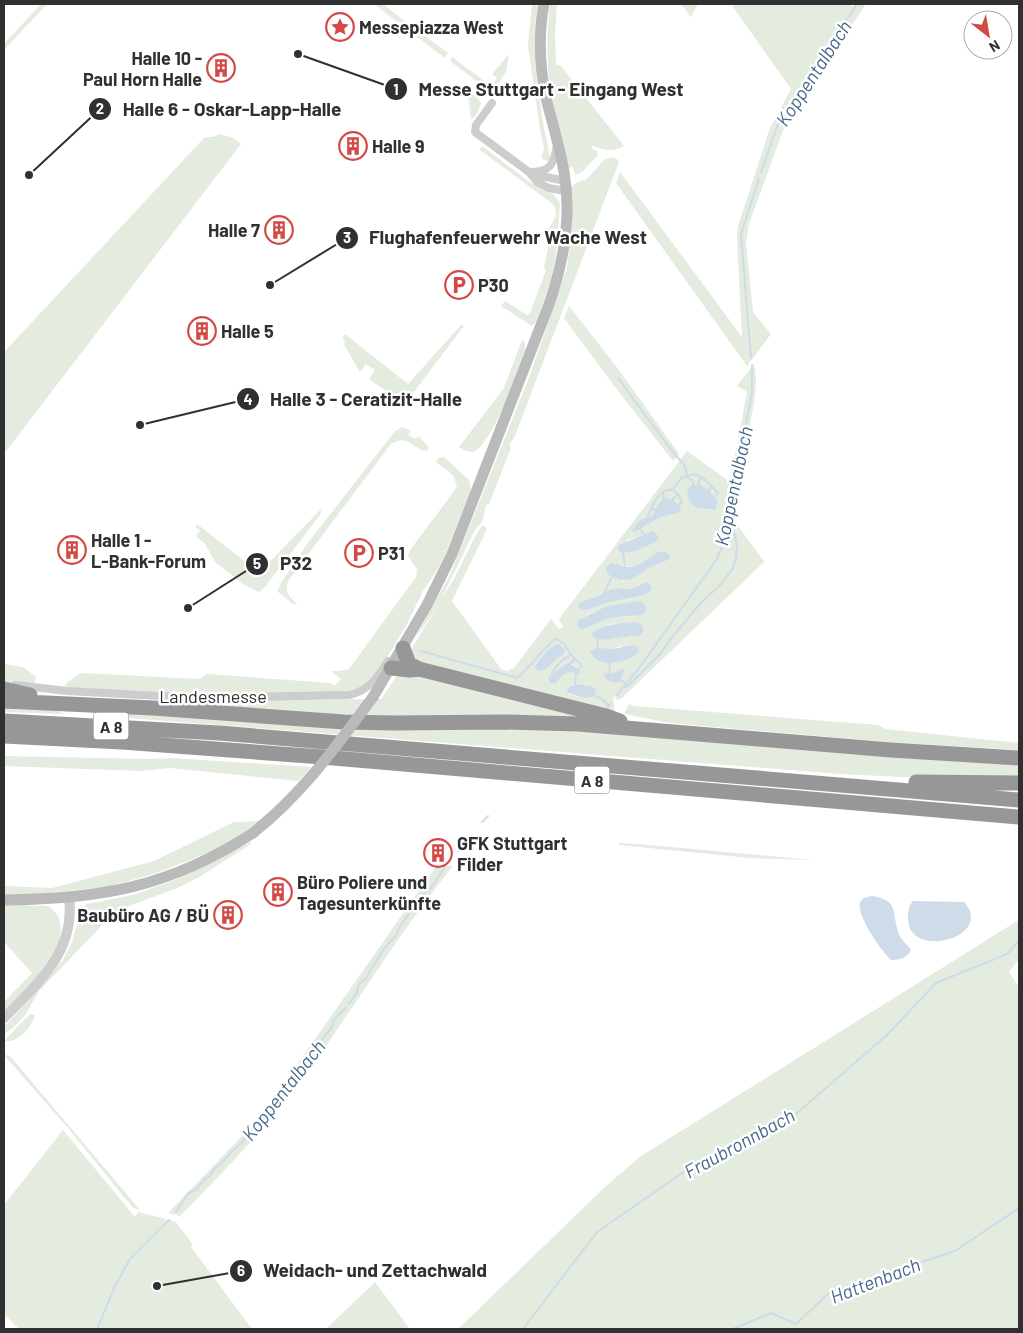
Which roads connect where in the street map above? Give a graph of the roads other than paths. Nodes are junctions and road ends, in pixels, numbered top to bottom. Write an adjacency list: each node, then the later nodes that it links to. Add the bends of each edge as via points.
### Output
1 (544, 4): 3 (main road, via 542,71)
2 (492, 103): 4 (street, via 476,124 475,132)
3 (557, 146): 4 (street, via 549,168); 5 (main road)
4 (529, 172): 5 (street)
5 (565, 186): 6 (main road, via 563,250 548,307 452,554)
6 (403, 648): 7 (main road); 8 (highway, via 409,664); 9 (street, Landesmesse, via 392,655 373,683 349,695 197,698)
7 (391, 668): 8 (highway); 21 (main road, bridge, via 373,697 306,784 253,833 216,856 168,877 123,890)
8 (419, 669): 14 (highway, via 606,716)
9 (4, 684)
10 (4, 689): 12 (highway)
11 (4, 701): 12 (highway)
12 (56, 702): 14 (highway, A 8, via 344,722 529,722)
13 (4, 721): 18 (highway, A 8, via 218,733)
14 (640, 729): 16 (highway, A 8)
15 (4, 736): 20 (highway, A 8, via 322,757)
16 (1019, 758)
17 (1019, 783): 18 (highway, A 8, via 908,781)
18 (888, 788): 19 (highway, A 8)
19 (1019, 800)
20 (1019, 817)
21 (69, 898): 22 (main road); 23 (street, via 69,924 63,947 49,969)
22 (4, 900)
23 (4, 1018)

